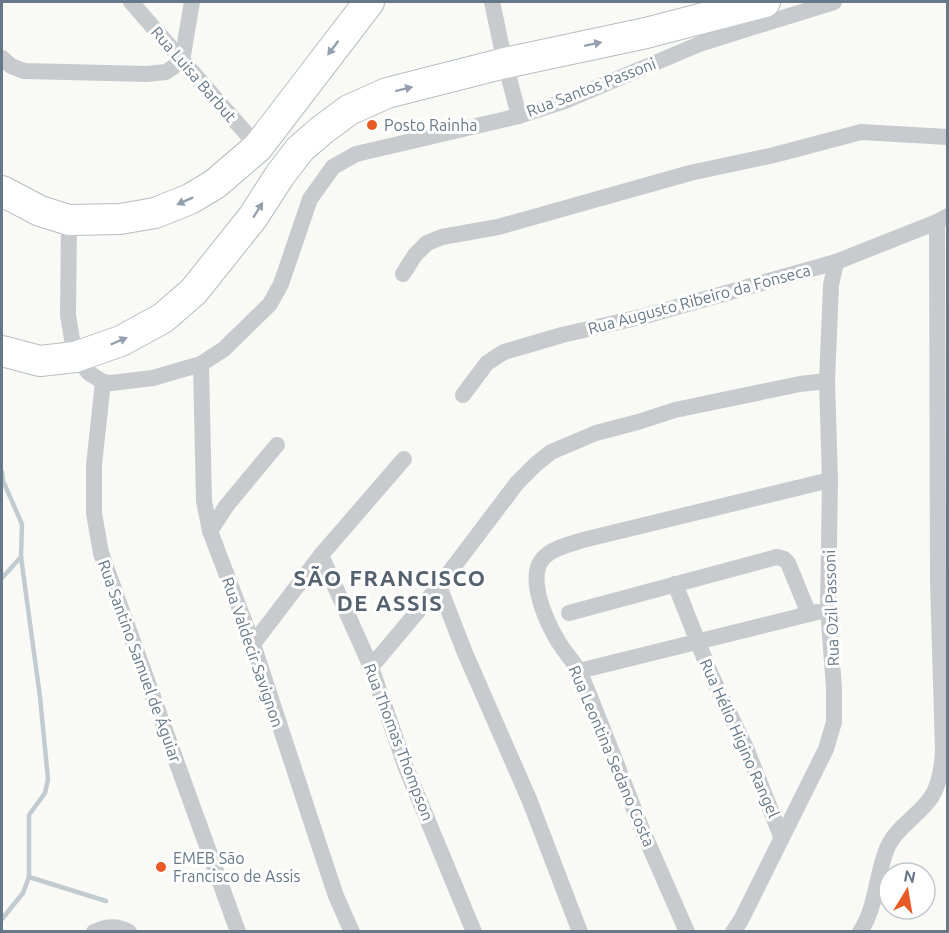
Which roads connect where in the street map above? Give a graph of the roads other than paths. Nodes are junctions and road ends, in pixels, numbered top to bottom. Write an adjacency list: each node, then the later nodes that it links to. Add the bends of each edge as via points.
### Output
1 (131, 2): 8 (street, Rua Luisa Barbut)
2 (192, 2): 8 (street)
3 (369, 2): 12 (highway, one-way to 12)
4 (492, 2): 9 (street)
5 (765, 2): 9 (highway, one-way to 5)
6 (834, 2): 10 (street, Rua Santos Passoni, via 702,43 565,101)
7 (2, 58): 8 (street, via 24,71 147,74 165,72)
8 (182, 61): 12 (street, Rua Luisa Barbut)
9 (505, 63): 10 (street); 19 (highway, one-way to 9, via 121,341 163,318 194,291 253,218 300,149 349,110 387,93)
10 (519, 116): 20 (street, Rua Santos Passoni, via 356,153 333,167 310,199 281,284 270,304 224,350)
11 (948, 137): 17 (street, via 861,132 690,173 498,227 441,237 427,243)
12 (258, 147): 15 (highway, one-way to 15, via 215,184 155,213 120,219)
13 (2, 191): 15 (highway, via 40,211)
14 (942, 219): 16 (street, Rua Augusto Ribeiro da Fonseca); 47 (street, via 938,568 942,768 931,798 890,843 870,912)
15 (69, 220): 19 (street, via 68,315)
16 (836, 262): 21 (street, Rua Ozil Passoni, via 831,285); 23 (street, Rua Augusto Ribeiro da Fonseca, via 504,352 487,363)
17 (403, 274)
18 (2, 351): 19 (highway, via 40,361)
19 (75, 357): 22 (street)
20 (201, 364): 22 (street, Rua Santos Passoni, via 153,378); 27 (street, Rua Valdecir Savignon, via 204,501)
21 (827, 381): 26 (street, Rua Ozil Passoni); 30 (street, via 675,410 596,433 552,452 517,483)
22 (103, 382): 41 (street, Rua Santino Samuel de Águiar, via 94,475 94,513 101,553)
23 (463, 394)
24 (277, 446): 27 (street)
25 (404, 459): 28 (street)
26 (830, 480): 31 (street, Rua Ozil Passoni); 37 (street, Rua Leontina Sedano Costa, via 594,537 543,557 536,575 540,600 558,640)
27 (210, 531): 35 (street, Rua Valdecir Savignon)
28 (321, 555): 35 (street); 36 (street, Rua Thomas Thompson)
29 (675, 584): 32 (street); 33 (street, via 777,557 788,563); 34 (street, Rua Hélio Higino Rangel)
30 (439, 586): 36 (street); 44 (street)
31 (828, 609): 33 (street); 38 (street, Rua Ozil Passoni, via 834,722 826,749)
32 (569, 612)
33 (809, 614): 34 (street)
34 (698, 641): 37 (street); 38 (street, Rua Hélio Higino Rangel)
35 (253, 644): 42 (street, Rua Valdecir Savignon)
36 (371, 667): 43 (street, Rua Thomas Thompson, via 406,768)
37 (579, 671): 45 (street, Rua Leontina Sedano Costa)
38 (782, 836): 46 (street, Rua Ozil Passoni)
39 (94, 932): 40 (street, via 109,927)
40 (129, 932)
41 (238, 932)
42 (351, 932)
43 (474, 932)
44 (580, 932)
45 (687, 932)
46 (734, 932)
47 (860, 932)

